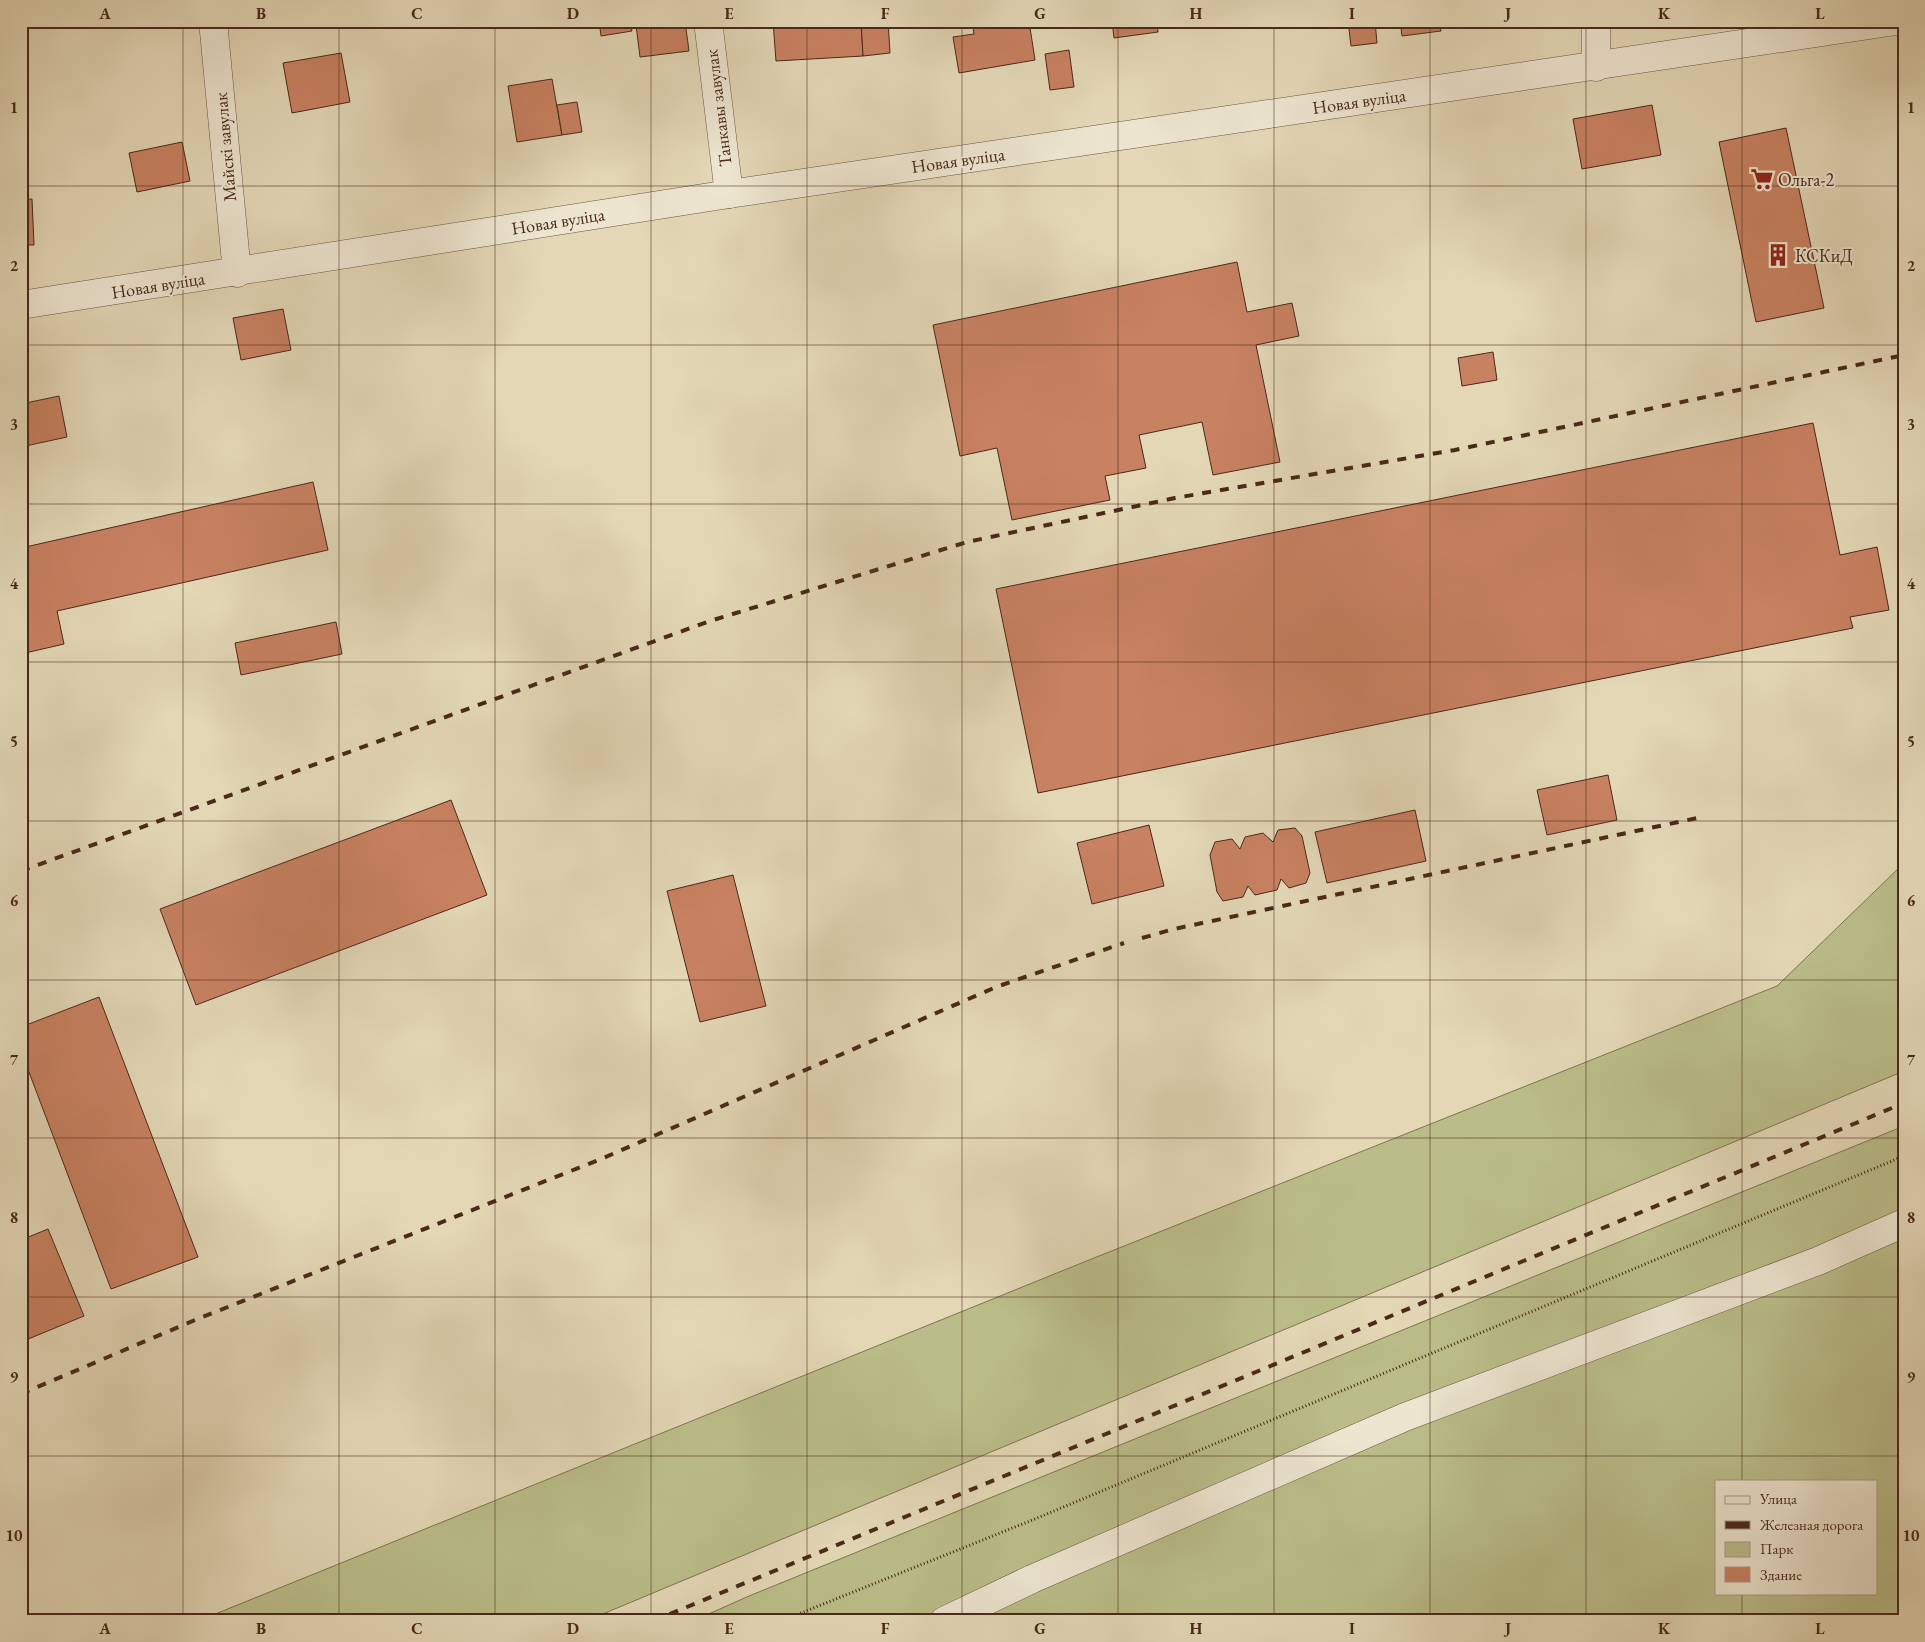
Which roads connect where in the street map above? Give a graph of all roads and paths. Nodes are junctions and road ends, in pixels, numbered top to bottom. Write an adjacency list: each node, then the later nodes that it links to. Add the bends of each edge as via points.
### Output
1 (213, 21): 7 (street, Майскі завулак)
2 (708, 21): 6 (street, Танкавы завулак)
3 (1596, 21): 5 (street)
4 (1896, 21): 5 (street, Новая вуліца)
5 (1596, 67): 6 (street, Новая вуліца)
6 (728, 194): 7 (street, Новая вуліца)
7 (236, 273): 8 (street, Новая вуліца)
8 (21, 305)
9 (1904, 1156): 11 (path)
10 (1904, 1223): 12 (street, via 1818,1261 1405,1417 1032,1579)
11 (786, 1621)
12 (944, 1621)

